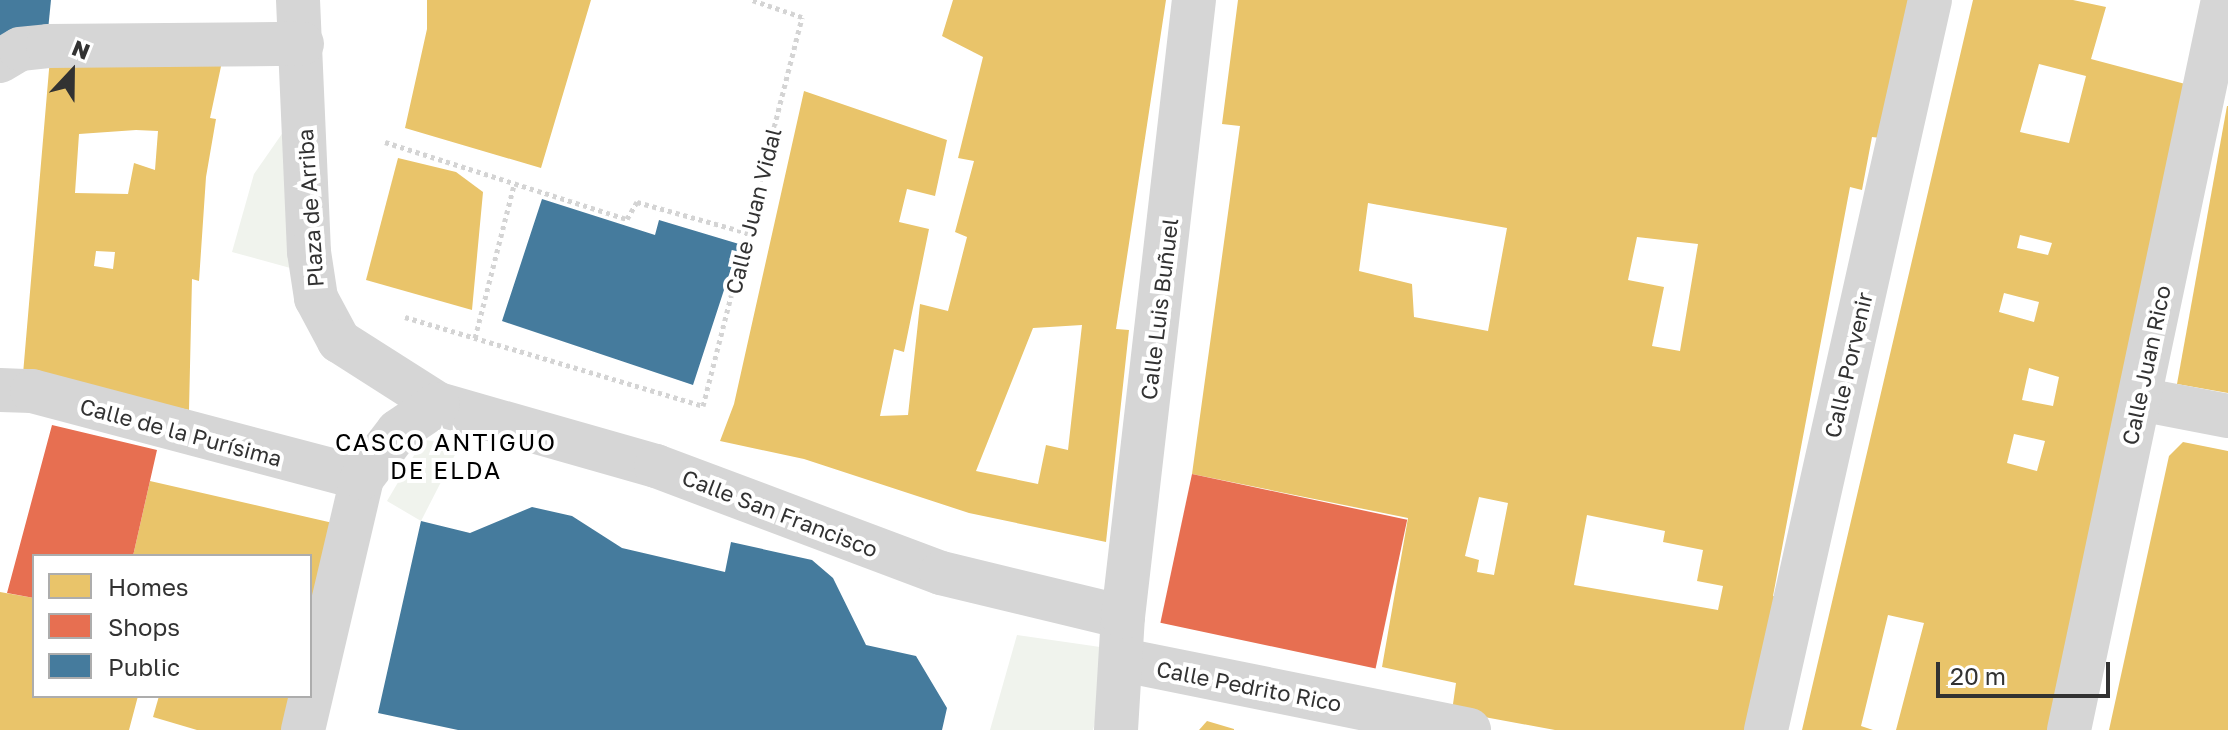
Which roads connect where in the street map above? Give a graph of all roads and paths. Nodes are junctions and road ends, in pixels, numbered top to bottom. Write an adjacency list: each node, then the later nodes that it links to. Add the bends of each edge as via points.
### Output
1 (298, 0): 6 (street, Plaza de Arriba)
2 (752, 0): 10 (path, Calle Juan Vidal, via 802,17)
3 (1194, 0): 18 (street, Calle Luis Buñuel)
4 (1930, 0): 25 (street, Calle Porvenir)
5 (2223, 0): 14 (street, Calle Juan Rico)
6 (302, 44): 7 (street, via 48,46 20,49); 15 (street, Plaza de Arriba, via 309,252 316,298 339,341)
7 (0, 61)
8 (385, 142): 9 (path)
9 (514, 185): 10 (path, via 627,219 637,202); 12 (path)
10 (748, 233): 12 (path, Calle Juan Vidal, via 703,406)
11 (400, 316): 12 (path)
12 (475, 338)
13 (0, 390): 17 (street, Calle de la Purísima, via 32,391)
14 (2139, 399): 16 (street); 26 (street, Calle Juan Rico)
15 (438, 404): 17 (street, via 398,431); 18 (street, Calle San Francisco, via 656,466 941,573)
16 (2228, 416)
17 (362, 478): 20 (street)
18 (1123, 617): 19 (street, Calle Luis Buñuel)
19 (1123, 660): 23 (street, Calle Luis Buñuel); 24 (street, Calle Pedrito Rico)
20 (312, 692)
21 (310, 698): 22 (street)
22 (303, 730)
23 (1116, 730)
24 (1469, 730)
25 (1766, 730)
26 (2069, 730)

